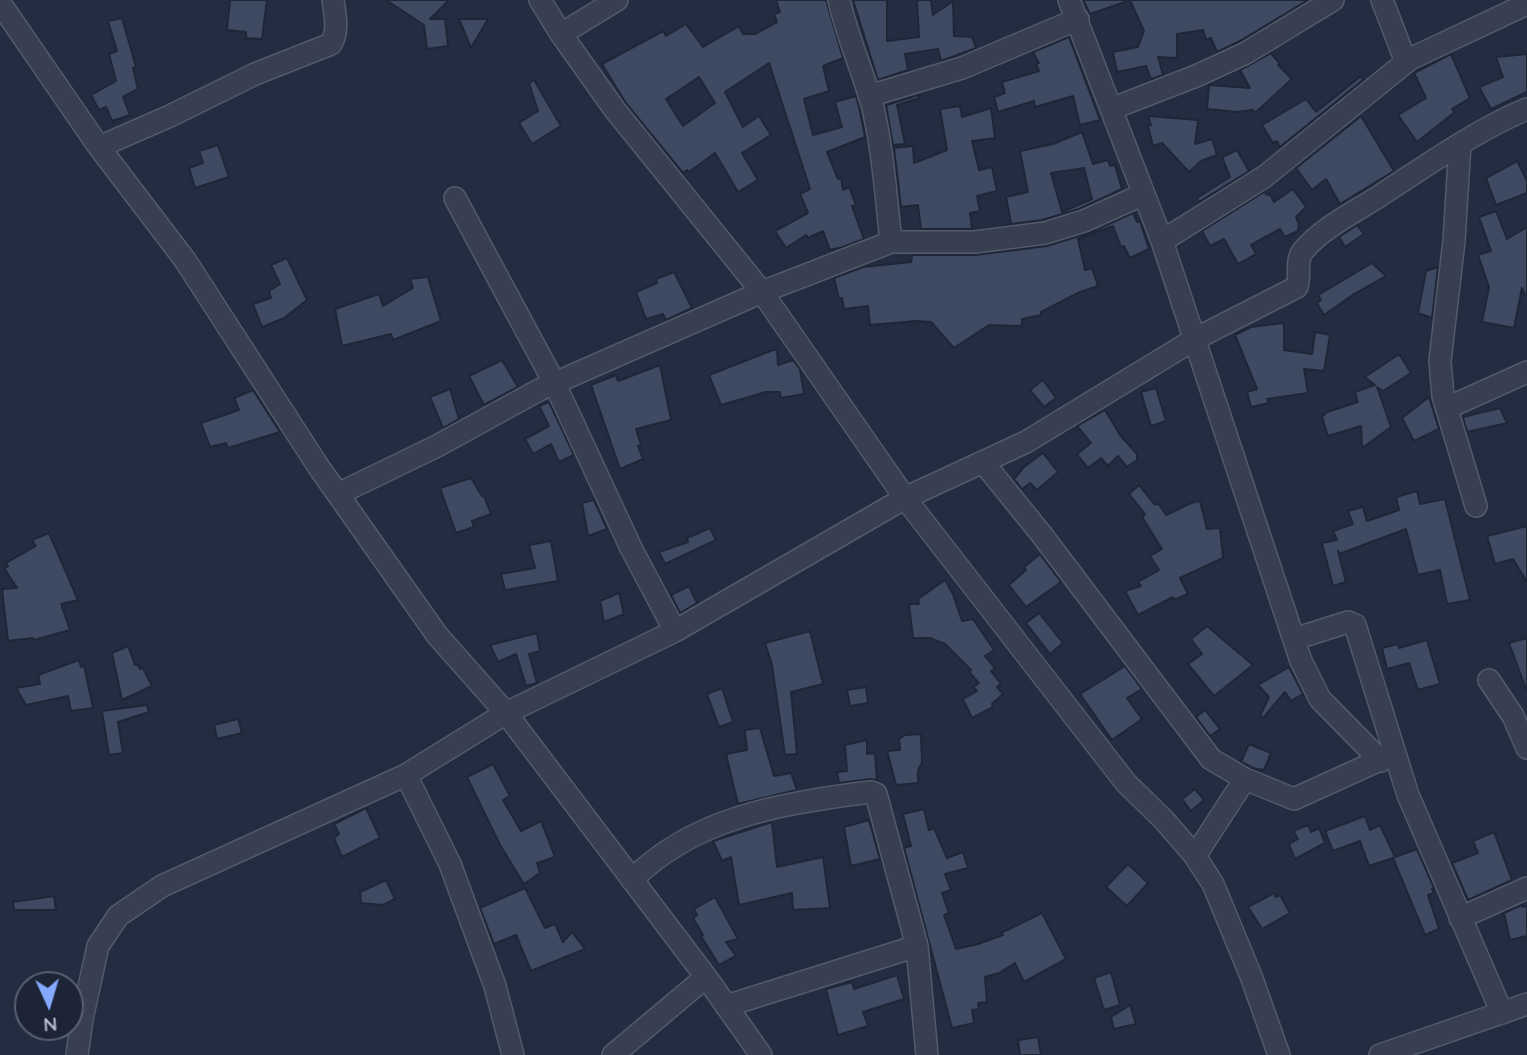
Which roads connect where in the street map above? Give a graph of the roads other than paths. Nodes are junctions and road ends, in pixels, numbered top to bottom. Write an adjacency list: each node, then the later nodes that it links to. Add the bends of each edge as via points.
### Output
1 (333, 0): 16 (street, via 336,25 331,44)
2 (540, 0): 10 (street)
3 (617, 0): 10 (street)
4 (839, 0): 12 (street)
5 (1333, 0): 13 (street, via 1246,53)
6 (1382, 0): 11 (street)
7 (0, 3): 16 (street)
8 (1527, 4): 11 (street)
9 (1073, 10): 12 (street, via 962,68); 13 (street)
10 (561, 34): 21 (street, via 615,110)
11 (1406, 62): 19 (street, via 1264,177)
12 (869, 96): 20 (street, via 878,129)
13 (1111, 109): 17 (street)
14 (1527, 109): 15 (street)
15 (1460, 144): 22 (street, via 1324,231 1298,259 1297,287); 25 (street, via 1440,361)
16 (99, 147): 27 (street, via 185,260)
17 (1144, 194): 19 (street); 20 (street, via 1045,233 975,242)
18 (455, 198): 24 (street)
19 (1162, 241): 22 (street)
20 (891, 242): 21 (street)
21 (762, 292): 24 (street); 28 (street)
22 (1195, 339): 26 (street, via 1026,442); 31 (street)
23 (1527, 372): 25 (street)
24 (555, 383): 27 (street); 30 (street)
25 (1447, 408): 29 (street)
26 (983, 462): 28 (street); 37 (street, via 1198,744 1211,759)
27 (338, 494): 33 (street, via 437,635)
28 (905, 498): 30 (street); 38 (street, via 1126,783)
29 (1476, 506)
30 (675, 631): 33 (street)
31 (1294, 639): 35 (street, via 1321,699); 35 (street, via 1349,622 1355,625)
32 (1489, 680): 34 (street)
33 (506, 713): 36 (street); 39 (street)
34 (1527, 748)
35 (1387, 757): 37 (street, via 1294,799); 41 (street)
36 (406, 775): 47 (street, via 162,886 118,916 98,946); 48 (street, via 450,864 495,986)
37 (1245, 779): 38 (street)
38 (1195, 856): 52 (street, via 1218,897)
39 (632, 880): 42 (street, via 670,848 717,824 778,806 871,792 876,794); 43 (street)
40 (1527, 888): 41 (street)
41 (1460, 918): 46 (street)
42 (916, 946): 45 (street); 51 (street)
43 (706, 977): 45 (street); 49 (street)
44 (1527, 1004): 46 (street)
45 (726, 1006): 50 (street)
46 (1502, 1013): 53 (street)
47 (78, 1055)
48 (513, 1055)
49 (613, 1055)
50 (761, 1055)
51 (926, 1055)
52 (1279, 1055)
53 (1380, 1055)

